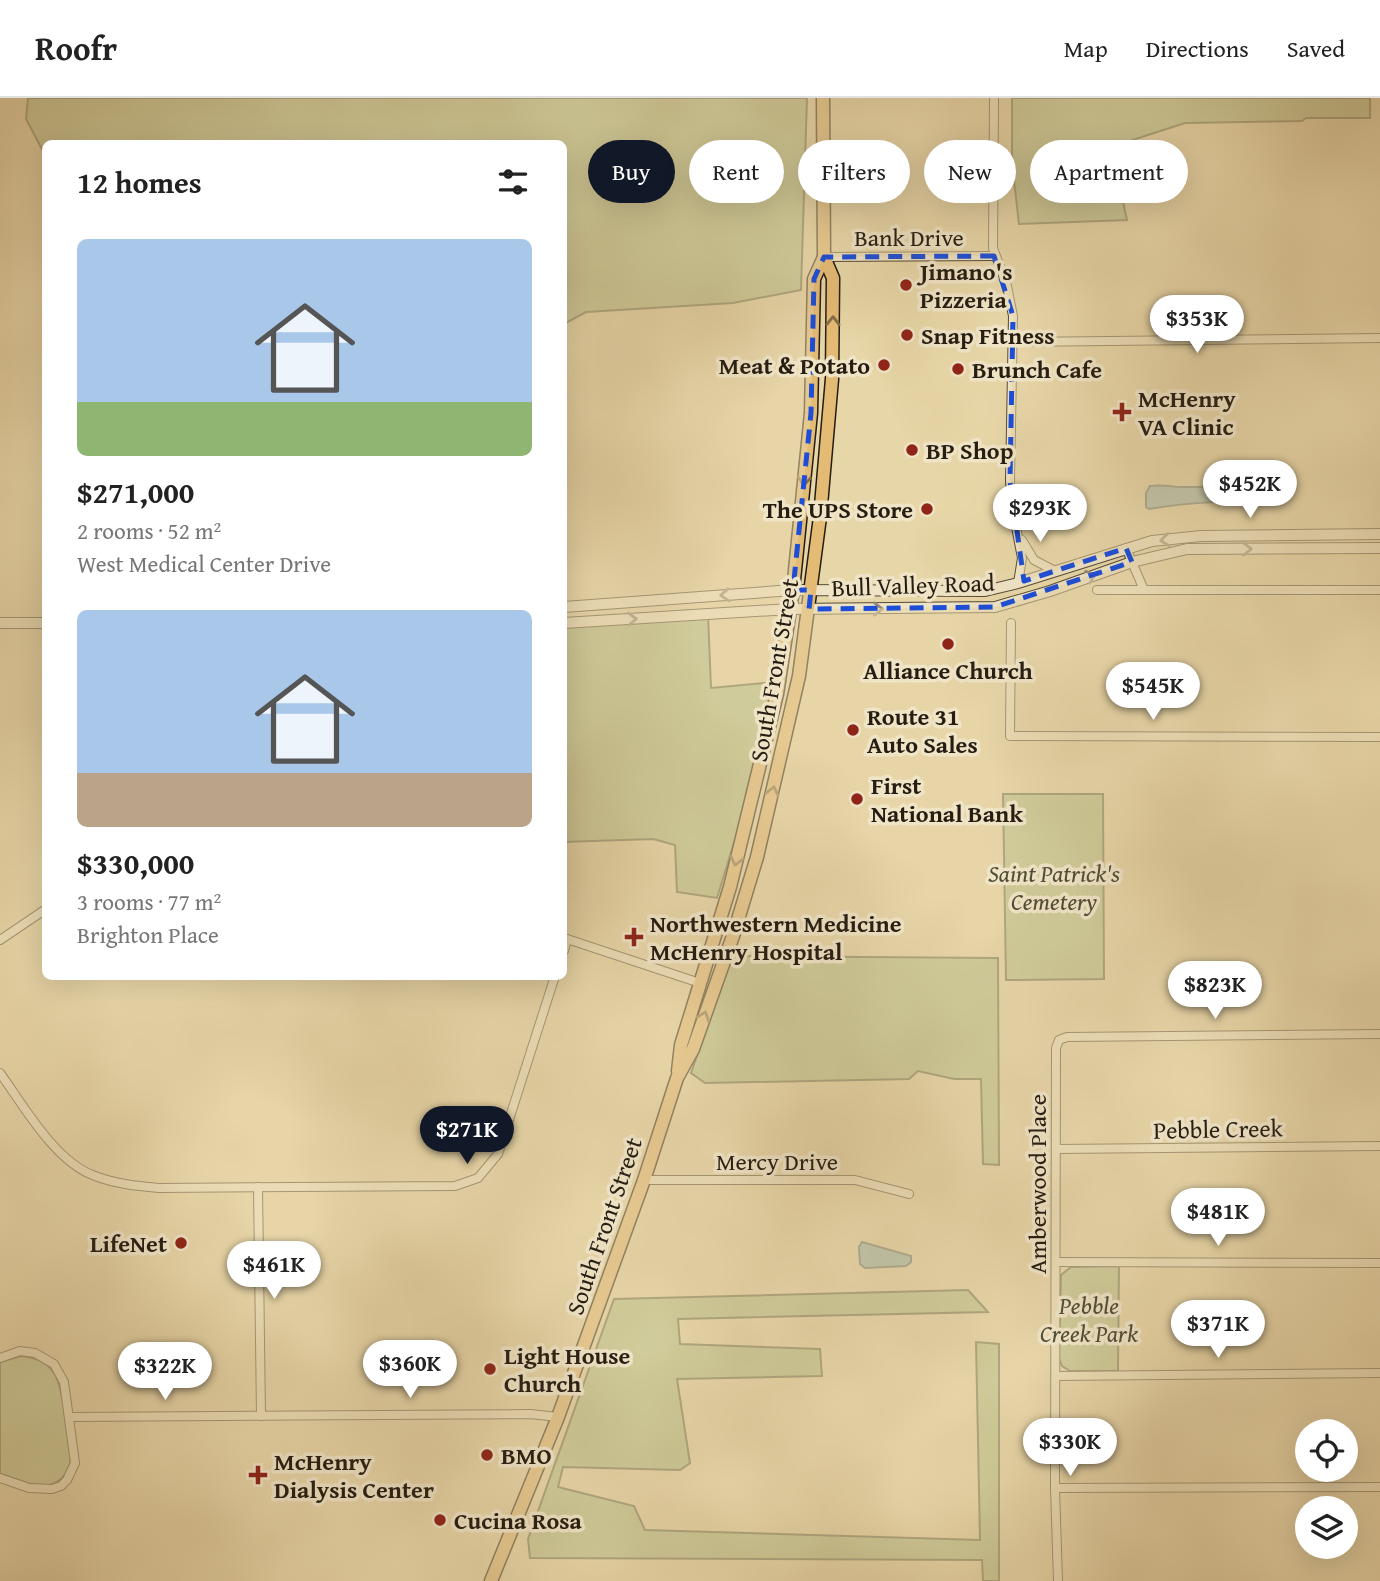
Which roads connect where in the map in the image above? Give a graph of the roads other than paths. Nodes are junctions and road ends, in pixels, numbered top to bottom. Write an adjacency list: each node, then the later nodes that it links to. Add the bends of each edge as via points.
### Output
1 (823, 98): 4 (main road, South Front Street)
2 (994, 98): 3 (street)
3 (994, 256): 4 (street, Bank Drive); 6 (street, via 1007,286)
4 (824, 257): 14 (main road, South Front Street, one-way to 14, via 814,279 811,413); 15 (main road, South Front Street, one-way to 4, via 832,379 833,278)
5 (1380, 338): 6 (street)
6 (1013, 342): 7 (street, via 1010,481)
7 (1017, 531): 12 (street, via 1032,558); 13 (street, via 1023,563)
8 (1380, 534): 9 (street, Bull Valley Road, one-way to 9, via 1201,536)
9 (1126, 548): 11 (street); 12 (street, Bull Valley Road)
10 (1380, 548): 11 (street, Bull Valley Road, one-way to 10, via 1187,549)
11 (1132, 562): 17 (street); 21 (street, Bull Valley Road, one-way to 11, via 995,607)
12 (1055, 571): 13 (street, Bull Valley Road)
13 (1018, 583): 15 (street, Bull Valley Road, via 985,591)
14 (793, 590): 15 (street, Bull Valley Road); 19 (street, Bull Valley Road, one-way to 19); 20 (main road, South Front Street)
15 (811, 590): 21 (main road, South Front Street)
16 (1097, 590): 17 (street)
17 (1144, 590): 18 (street)
18 (1380, 590)
19 (567, 607)
20 (790, 609): 21 (street, Bull Valley Road); 24 (street, Bull Valley Road, one-way to 20); 31 (main road, South Front Street, one-way to 31, via 764,754)
21 (809, 609): 34 (main road, South Front Street, one-way to 21, via 693,1049 757,857 799,676)
22 (0, 623): 23 (street)
23 (42, 623)
24 (567, 623)
25 (1011, 623): 26 (street, via 1010,736)
26 (1380, 737)
27 (42, 912): 29 (street)
28 (567, 939): 31 (street)
29 (0, 940)
30 (554, 980): 38 (street, via 498,1154 478,1178 455,1186)
31 (700, 983): 34 (main road, South Front Street, via 681,1045)
32 (1380, 1034): 36 (street, Amberwood Place, via 1067,1037 1059,1040 1056,1048)
33 (0, 1073): 38 (street, via 62,1155 92,1176 159,1188)
34 (677, 1078): 37 (main road, South Front Street)
35 (1380, 1146): 36 (street, Pebble Creek)
36 (1056, 1149): 40 (street, Amberwood Place)
37 (644, 1180): 39 (street, Mercy Drive, via 855,1180); 47 (main road, South Front Street)
38 (258, 1188): 45 (street)
39 (909, 1195)
40 (1056, 1262): 41 (street); 44 (street, Amberwood Place)
41 (1380, 1263)
42 (0, 1358): 46 (street, via 20,1351 54,1364 64,1382)
43 (1380, 1373): 44 (street)
44 (1056, 1376): 50 (street, Amberwood Place)
45 (261, 1416): 46 (street); 47 (street)
46 (70, 1417): 48 (street, via 75,1464 61,1486 40,1489)
47 (558, 1417): 51 (main road, South Front Street)
48 (0, 1478)
49 (1380, 1487): 50 (street)
50 (1055, 1488): 52 (street, Amberwood Place)
51 (491, 1581)
52 (1058, 1581)

